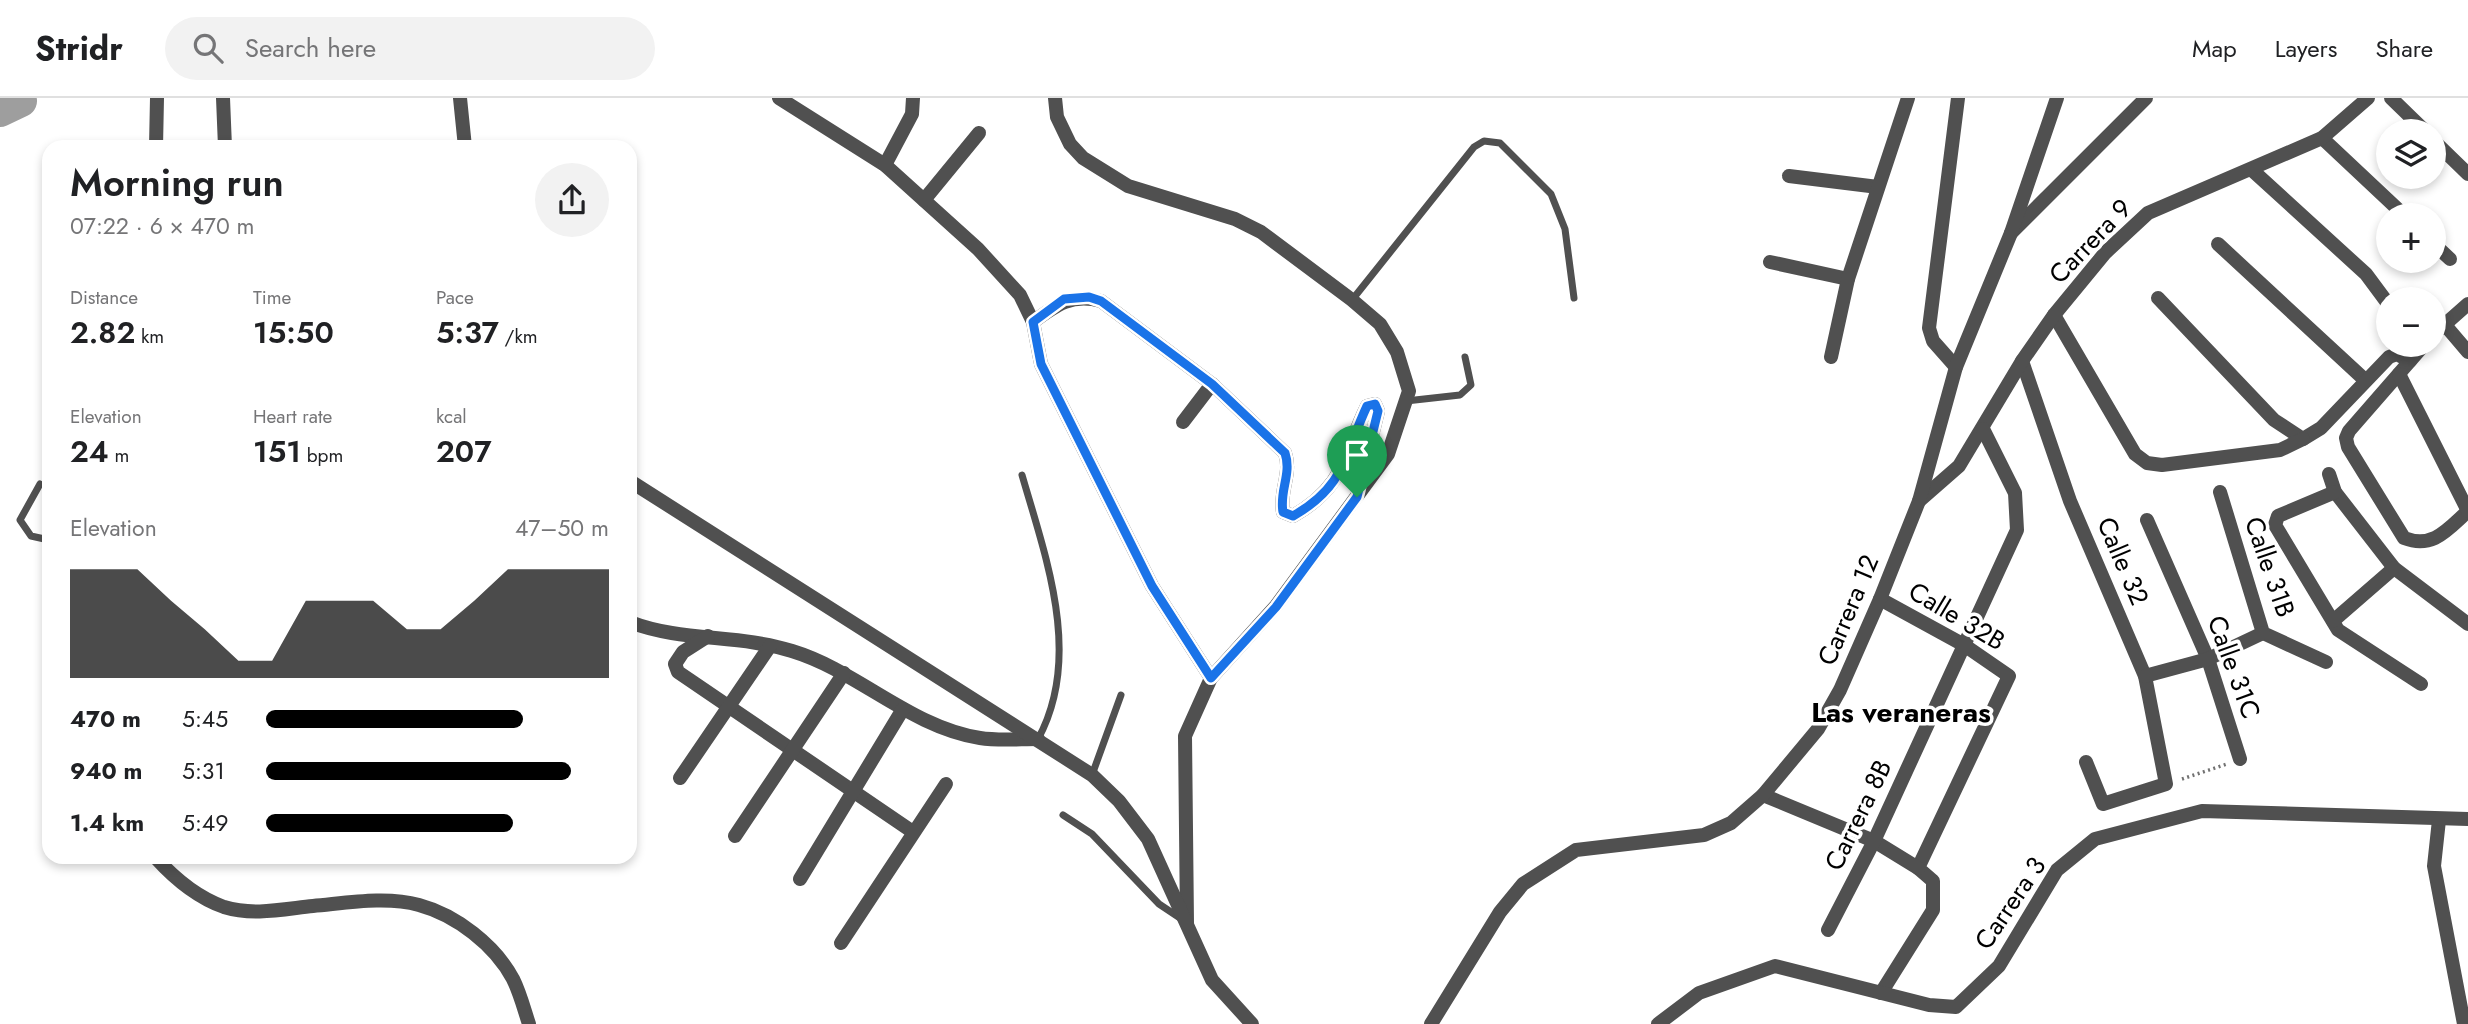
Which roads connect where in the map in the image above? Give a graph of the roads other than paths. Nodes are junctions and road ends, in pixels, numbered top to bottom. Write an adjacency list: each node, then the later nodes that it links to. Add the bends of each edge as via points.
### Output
1 (157, 98): 16 (street)
2 (223, 98): 17 (street)
3 (460, 98): 18 (street)
4 (779, 98): 20 (street)
5 (913, 98): 20 (street, via 912,114)
6 (1055, 98): 36 (street, via 1057,117 1083,158 1128,186 1235,219 1261,232)
7 (1908, 98): 24 (street)
8 (1958, 98): 48 (street, via 1929,328 1933,341)
9 (2057, 98): 27 (street, Carrera 12)
10 (2146, 98): 27 (street)
11 (2368, 98): 15 (street, Carrera 9)
12 (2391, 98): 13 (street)
13 (2413, 119)
14 (979, 133): 25 (street)
15 (2322, 138): 21 (street, Carrera 9); 26 (street)
16 (156, 140)
17 (225, 140)
18 (464, 140)
19 (2446, 153): 22 (street)
20 (885, 165): 25 (street)
21 (2252, 170): 33 (street); 38 (street, Carrera 9, via 2148,213 2105,253)
22 (2468, 174)
23 (1789, 176): 24 (street)
24 (1878, 187): 32 (street)
25 (925, 200): 39 (street, via 1012,286)
26 (2391, 203)
27 (2011, 233): 48 (street, Carrera 12)
28 (2218, 244): 50 (street)
29 (2446, 256): 30 (street)
30 (2449, 259)
31 (1770, 262): 32 (street)
32 (1848, 279): 44 (street)
33 (2376, 287)
34 (1574, 298): 36 (lane, via 1565,229 1551,194 1500,144 1484,141 1474,147)
35 (2158, 298): 55 (street, via 2274,420)
36 (1352, 300): 52 (street, via 1380,324 1397,352 1409,391)
37 (2468, 304): 40 (street)
38 (2054, 315): 46 (street, Carrera 9); 55 (street, via 2136,454 2147,463 2280,450)
39 (1033, 322): 51 (street, via 1064,299 1101,301); 80 (street, via 1041,364 1053,389 1152,586)
40 (2446, 324)
41 (2446, 335): 42 (street)
42 (2468, 352)
43 (1465, 357): 52 (lane, via 1471,385 1460,395)
44 (1831, 357)
45 (2413, 357): 47 (street)
46 (2022, 361): 54 (street, Carrera 9); 79 (street, Calle 32, via 2070,501)
47 (2410, 361): 49 (street); 50 (street, via 2397,354 2389,357)
48 (1956, 367): 63 (street, Carrera 12)
49 (2399, 374): 64 (street); 64 (street, via 2349,431 2348,447 2404,538 2418,543 2435,540)
50 (2365, 380): 55 (street, via 2321,428)
51 (1212, 384): 53 (street); 62 (street, via 1285,453 1289,467 1281,502 1283,512 1293,516 1329,491 1367,406 1375,404 1378,411)
52 (1406, 401): 62 (street, via 1388,454)
53 (1183, 422)
54 (1983, 429): 63 (street, Carrera 9, via 1959,466); 74 (street, Carrera 8B, via 2015,492 2017,530)
55 (2303, 439)
56 (2329, 474): 61 (street)
57 (1022, 475): 85 (lane, via 1047,561 1057,619 1055,704)
58 (40, 484): 66 (lane, via 20,520 31,536)
59 (637, 485): 85 (street)
60 (2220, 492): 72 (street, Calle 31B)
61 (2335, 492): 67 (street); 69 (street, via 2275,519)
62 (1357, 497): 80 (street, via 1276,607)
63 (1919, 501): 68 (street, Carrera 12)
64 (2468, 511)
65 (2147, 520): 76 (street, Calle 31C)
66 (42, 538)
67 (2394, 568): 69 (street); 70 (street)
68 (1880, 600): 74 (street, Calle 32B); 93 (street, Carrera 12, via 1818,729)
69 (2333, 621): 81 (street, via 2344,636)
70 (2468, 624)
71 (637, 625): 73 (street, via 652,631)
72 (2263, 633): 76 (street); 77 (street, Calle 31B)
73 (708, 636): 75 (street); 83 (street, via 683,652 675,664 678,672)
74 (1964, 645): 99 (street, Carrera 8B); 101 (street, Calle 32B, via 2009,676)
75 (770, 646): 78 (street); 83 (street)
76 (2208, 659): 79 (street); 87 (street, Calle 31C)
77 (2326, 662)
78 (844, 673): 84 (street); 86 (street)
79 (2145, 676): 88 (street, Calle 32, via 2166,784 2103,804)
80 (1211, 678): 103 (street, via 1185,736)
81 (2421, 684)
82 (1121, 695): 89 (lane)
83 (727, 706): 86 (street); 90 (street)
84 (903, 709): 85 (street, via 980,738); 92 (street)
85 (1038, 739): 89 (street)
86 (791, 750): 92 (street); 98 (street)
87 (2241, 759)
88 (2086, 762)
89 (1092, 775): 103 (street, via 1119,800 1148,839)
90 (680, 778)
91 (946, 784): 97 (street)
92 (851, 791): 97 (street); 102 (street)
93 (1763, 795): 99 (street); 109 (street, Carrera 12, via 1731,823 1704,835 1576,850 1552,863 1523,884 1500,912)
94 (1063, 816): 103 (lane, via 1092,834 1159,904)
95 (2468, 818): 96 (street, Carrera 3)
96 (2439, 820): 106 (street, Carrera 3, via 2202,811 2095,839 2057,870 1999,966 1956,1007); 111 (street, via 2434,866)
97 (913, 832): 105 (street)
98 (735, 835)
99 (1874, 841): 101 (street); 104 (street, Carrera 8B)
100 (161, 864): 107 (street, via 198,895 225,907 257,912 386,901 420,905 459,923 491,948 513,979)
101 (1918, 868): 106 (street, via 1933,881 1933,910)
102 (800, 878)
103 (1187, 923): 108 (street, via 1212,980)
104 (1828, 930)
105 (841, 943)
106 (1881, 993): 110 (street, Carrera 3, via 1775,966 1699,993)
107 (529, 1024)
108 (1252, 1024)
109 (1430, 1024)
110 (1658, 1024)
111 (2464, 1024)

